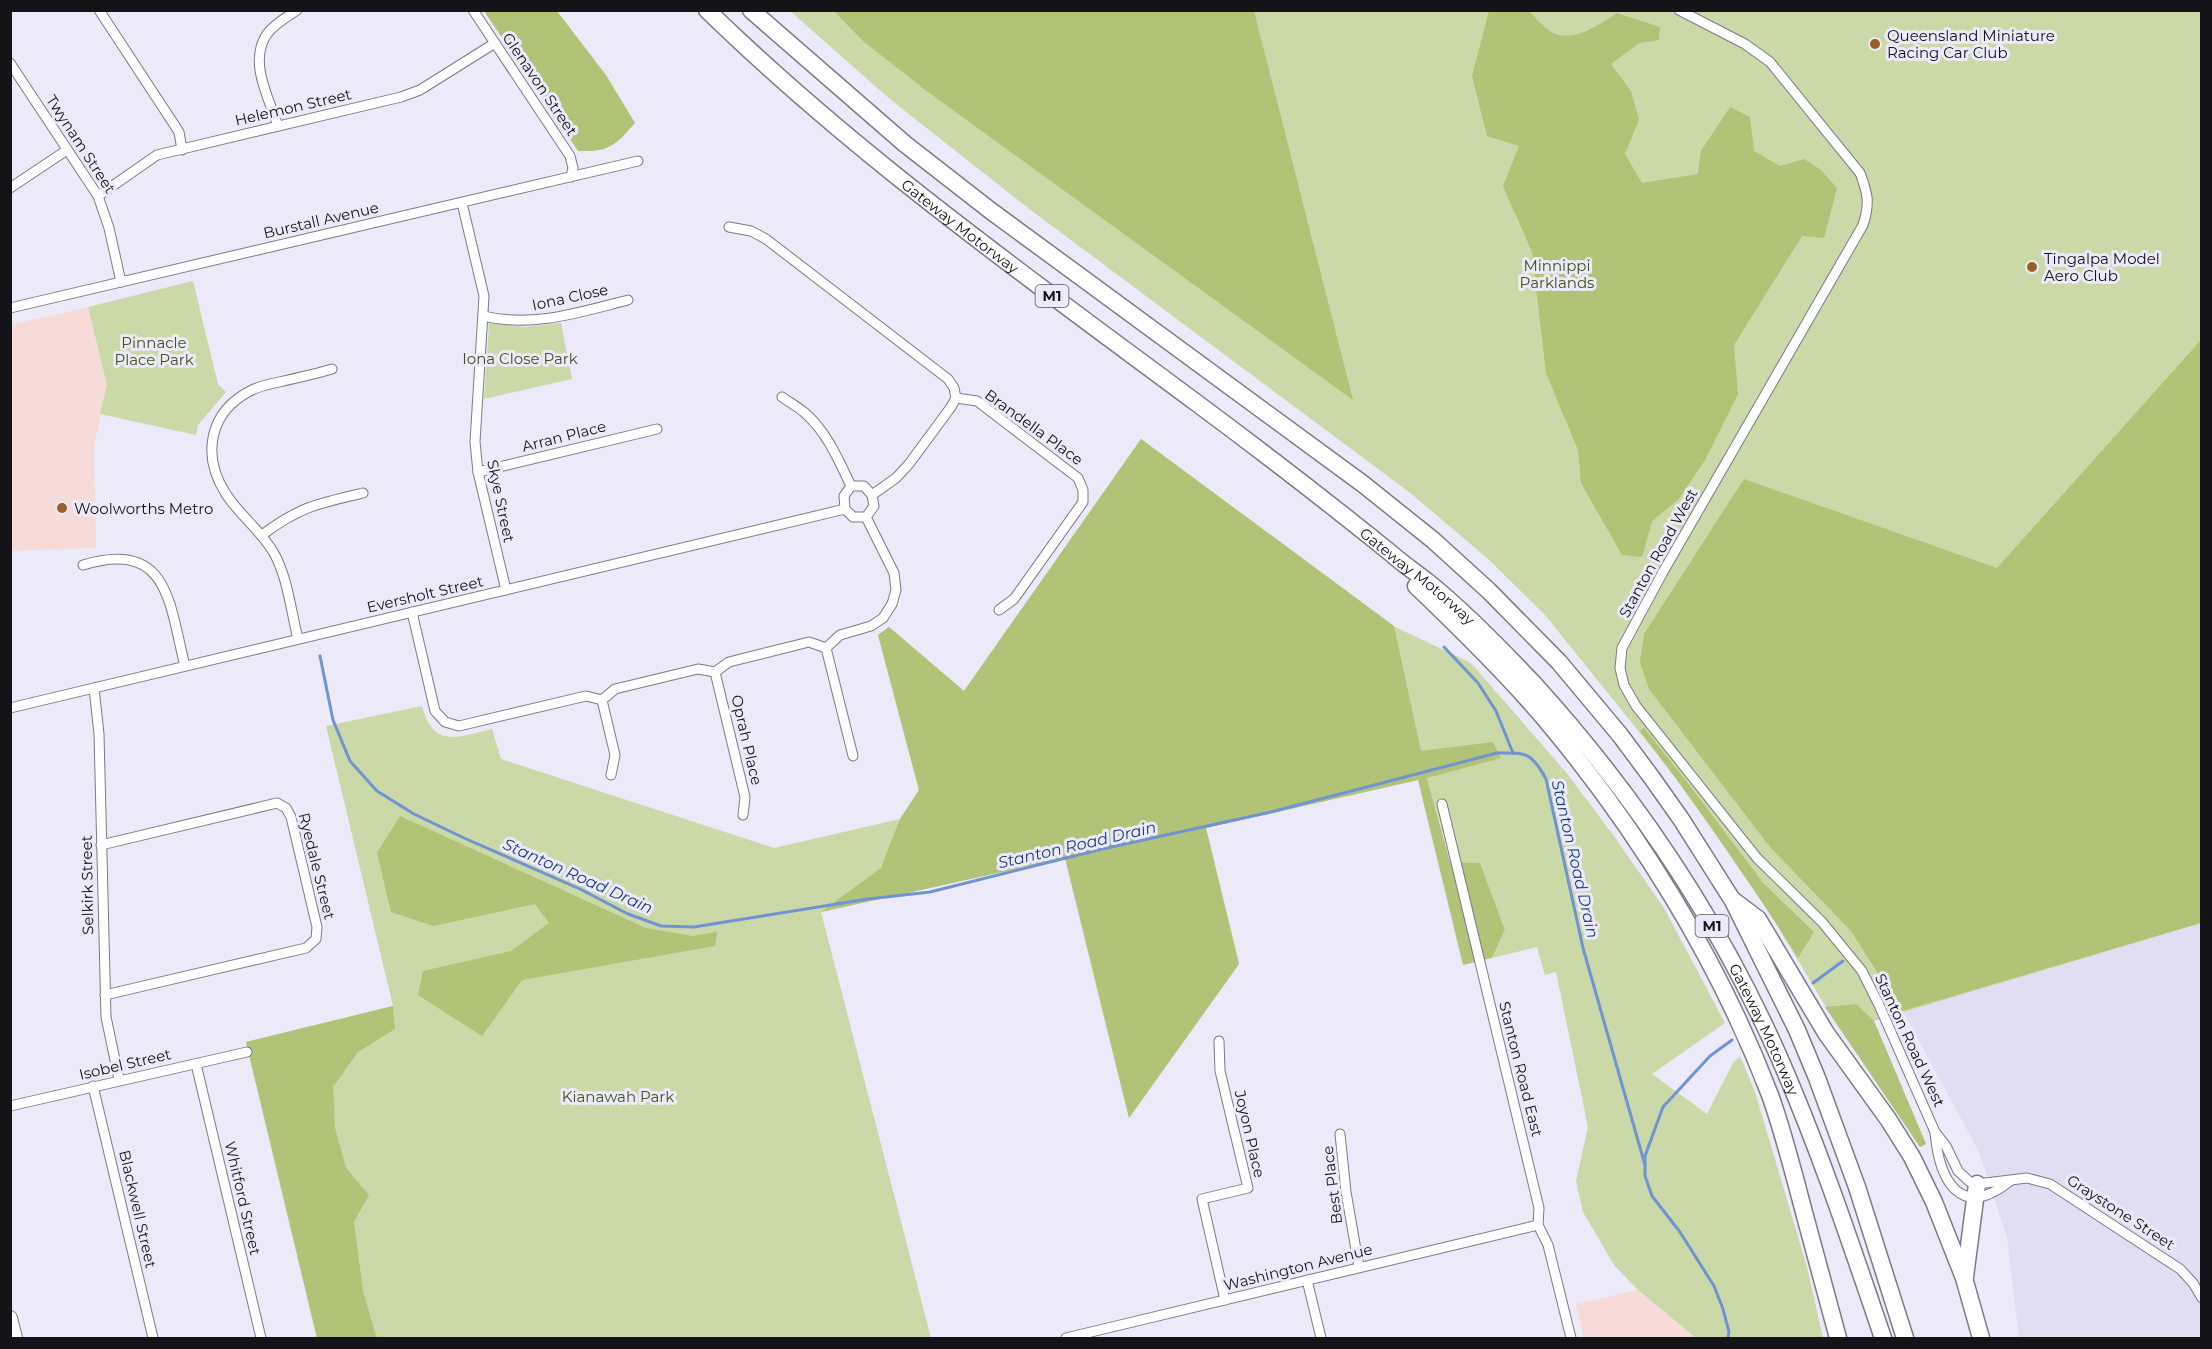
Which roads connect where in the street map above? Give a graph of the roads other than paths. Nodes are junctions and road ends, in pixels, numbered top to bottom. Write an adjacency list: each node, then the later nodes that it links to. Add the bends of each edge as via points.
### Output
1 (99, 10): 11 (street, via 179,132)
2 (297, 10): 9 (street, via 268,33 260,48 262,78)
3 (473, 10): 7 (street, Glenavon Street)
4 (707, 10): 34 (highway, Gateway Motorway / M1, via 888,170 1319,495)
5 (751, 10): 50 (highway, Gateway Motorway / M1, via 897,138 982,205 1363,484 1441,548 1532,633 1620,735 1681,819)
6 (1679, 10): 58 (street, Stanton Road West, via 1745,44 1770,62 1860,173 1869,208 1863,225 1663,572 1622,648 1620,668 1636,706 1756,858 1822,922 1862,971)
7 (495, 43): 9 (street, Helemon Street, via 420,90); 13 (street, Glenavon Street, via 570,156)
8 (10, 63): 10 (street, Twynam Street)
9 (278, 126): 11 (street, Helemon Street)
10 (67, 150): 14 (street); 15 (street, Twynam Street)
11 (182, 150): 15 (street, Helemon Street, via 158,155)
12 (638, 161): 13 (street, Burstall Avenue)
13 (571, 177): 16 (street, Burstall Avenue)
14 (10, 188)
15 (98, 196): 18 (street, Twynam Street)
16 (462, 203): 18 (street, Burstall Avenue); 21 (street, Skye Street, via 481,277)
17 (729, 227): 24 (street, via 766,239 948,379)
18 (121, 282): 20 (street, Burstall Avenue)
19 (628, 300): 21 (street, Iona Close, via 550,319 502,320)
20 (10, 308)
21 (483, 316): 26 (street, Skye Street, via 475,442)
22 (332, 369): 32 (street, via 254,388 240,397 218,422 212,439 214,471 232,502)
23 (782, 397): 27 (street, via 820,429)
24 (956, 398): 29 (street, via 909,464); 36 (street, Brandella Place, via 977,401 1078,478 1083,490 1083,502 1014,599)
25 (657, 429): 26 (street, Arran Place)
26 (478, 472): 35 (street, Skye Street)
27 (851, 486): 29 (street, via 864,486); 30 (street, via 844,496)
28 (363, 493): 32 (street, via 296,512)
29 (872, 495): 31 (street, via 874,507)
30 (845, 508): 31 (street, via 854,516); 35 (street, Eversholt Street)
31 (866, 517): 39 (street, via 894,573 896,590 892,604 884,618 872,626 840,635)
32 (262, 535): 38 (street, via 282,572)
33 (83, 565): 40 (street, via 104,558 123,558 142,564 157,575 167,592)
34 (1408, 567): 75 (highway, via 1415,585 1504,674 1584,769 1660,878 1719,981 1770,1095); 76 (highway, Gateway Motorway / M1, via 1464,614 1547,700 1616,782 1686,883 1779,1056)
35 (506, 590): 37 (street, Eversholt Street)
36 (999, 610)
37 (412, 612): 38 (street, Eversholt Street); 43 (street, via 435,711 445,722 459,726 586,696)
38 (298, 639): 40 (street, Eversholt Street)
39 (826, 648): 41 (street, via 809,642 729,662); 45 (street)
40 (185, 666): 42 (street, Eversholt Street)
41 (715, 672): 43 (street, via 698,669 615,689); 48 (street, Oprah Place, via 745,797)
42 (94, 688): 44 (street, Eversholt Street); 49 (street, Selkirk Street)
43 (602, 700): 46 (street, via 615,755)
44 (10, 708)
45 (853, 756)
46 (611, 775)
47 (1442, 804): 62 (street, Stanton Road East, via 1539,1209)
48 (744, 815)
49 (101, 845): 51 (street, Selkirk Street); 51 (street, Ryedale Street, via 277,803 291,817 317,927 316,939 306,948)
50 (1733, 901): 65 (highway, via 1758,919 1826,1033 1901,1138 1934,1202); 77 (highway, Gateway Motorway / M1, via 1797,1030 1826,1100)
51 (105, 995): 55 (street, Selkirk Street)
52 (1219, 1041): 69 (street, Joyon Place, via 1220,1071 1248,1188 1202,1199)
53 (246, 1052): 54 (street, Isobel Street)
54 (196, 1064): 55 (street, Isobel Street); 71 (street, Whitford Street)
55 (119, 1079): 56 (street, Isobel Street)
56 (93, 1086): 57 (street, Isobel Street); 70 (street, Blackwell Street)
57 (10, 1106)
58 (1935, 1132): 61 (street, Stanton Road West); 61 (street, Stanton Road West, via 1937,1150 1950,1182 1962,1195)
59 (1341, 1134): 63 (street, Best Place)
60 (2010, 1181): 61 (street, Graystone Street); 61 (street, Graystone Street, via 1997,1191); 67 (street, Graystone Street, via 2034,1178 2050,1184 2170,1262)
61 (1976, 1191): 65 (highway)
62 (1538, 1225): 63 (street, Washington Avenue); 74 (street, Stanton Road East, via 1548,1245)
63 (1359, 1267): 66 (street, Washington Avenue)
64 (2202, 1277): 67 (street)
65 (1964, 1278): 78 (highway)
66 (1307, 1280): 69 (street, Washington Avenue); 73 (street)
67 (2193, 1283): 68 (street, Graystone Street)
68 (2202, 1298)
69 (1225, 1300): 72 (street, Washington Avenue)
70 (153, 1338)
71 (261, 1338)
72 (1066, 1338)
73 (1321, 1338)
74 (1571, 1338)
75 (1838, 1338)
76 (1883, 1338)
77 (1905, 1338)
78 (1982, 1338)

